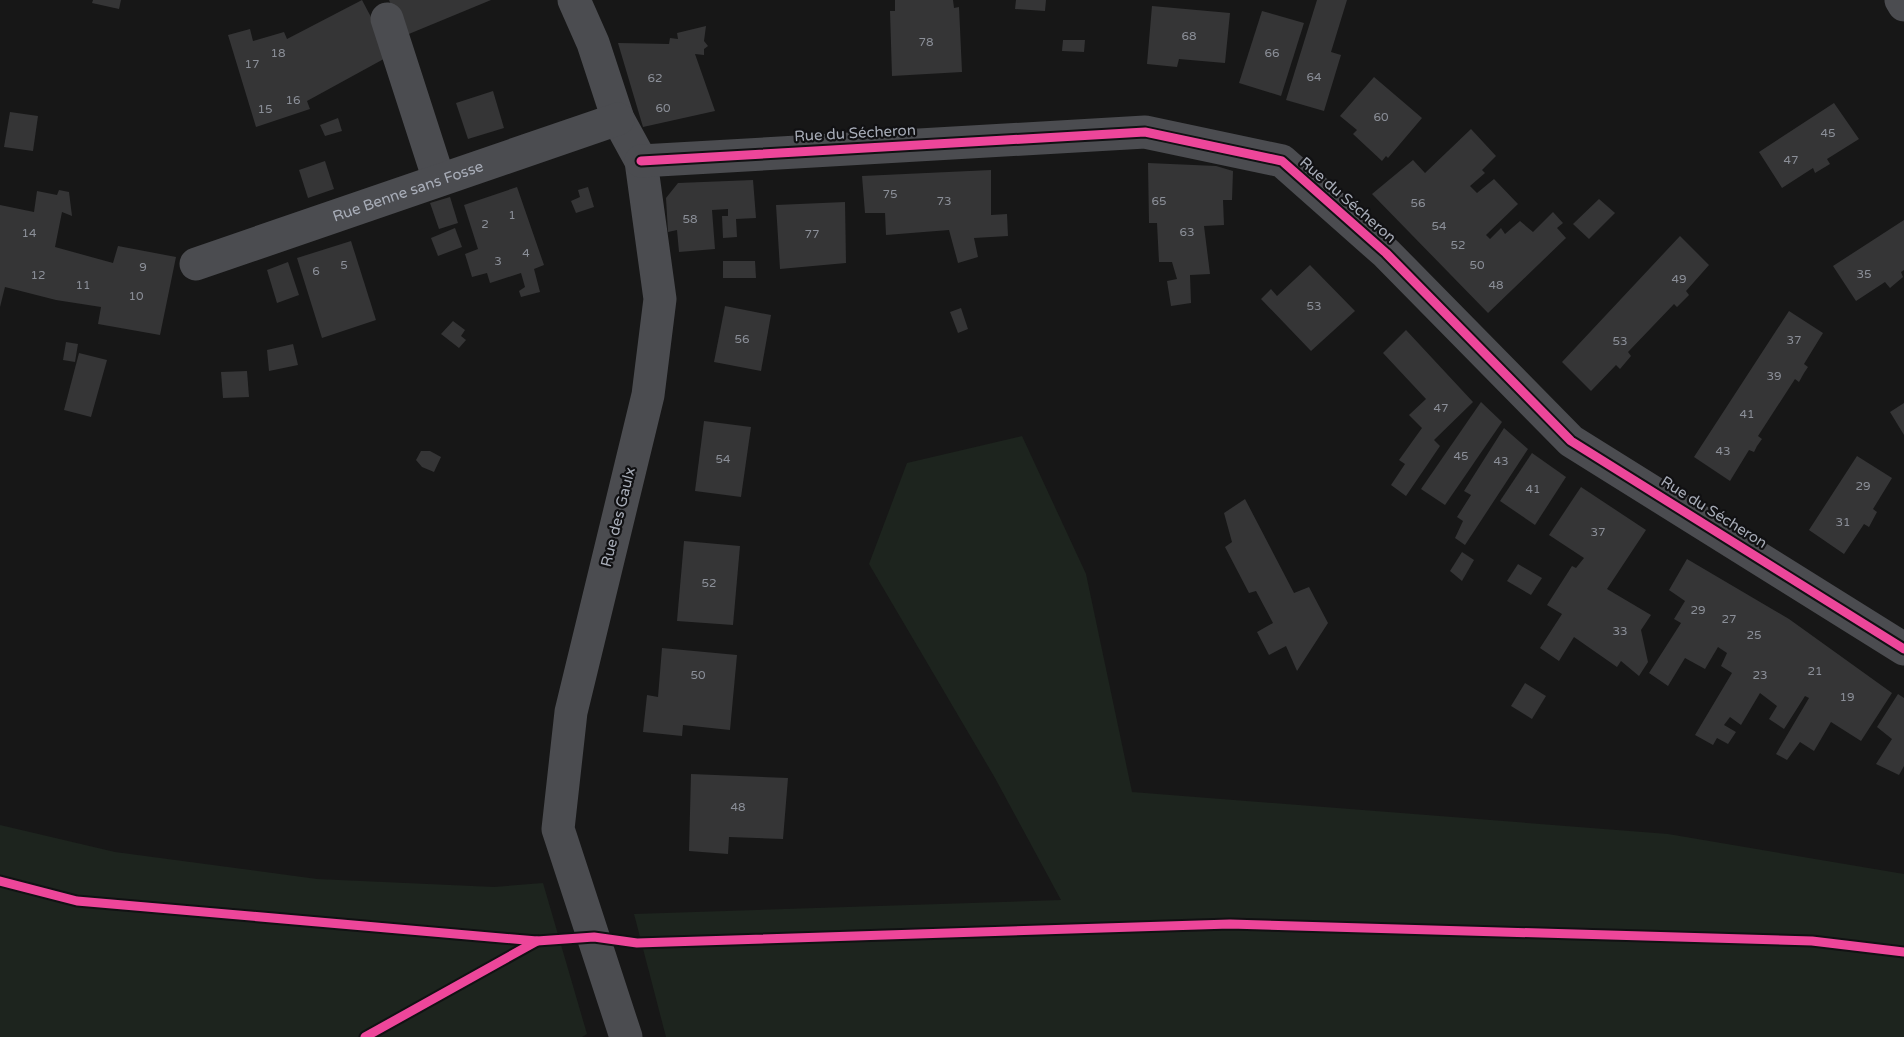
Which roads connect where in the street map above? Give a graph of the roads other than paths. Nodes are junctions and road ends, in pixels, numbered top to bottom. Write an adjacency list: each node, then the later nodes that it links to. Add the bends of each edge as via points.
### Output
1 (574, 0): 5 (street, Rue des Gaulx)
2 (1901, 0): 3 (street)
3 (1904, 5)
4 (387, 19): 7 (street)
5 (618, 118): 6 (street, Rue des Gaulx); 7 (street, Rue Benne sans Fosse)
6 (640, 161): 9 (street, Rue du Sécheron, via 1145,132 1282,161 1386,253 1571,441); 10 (street, Rue des Gaulx, via 660,299 648,395 571,712 558,830)
7 (439, 180): 8 (street, Rue Benne sans Fosse)
8 (196, 264)
9 (1904, 649)
10 (626, 1037)

